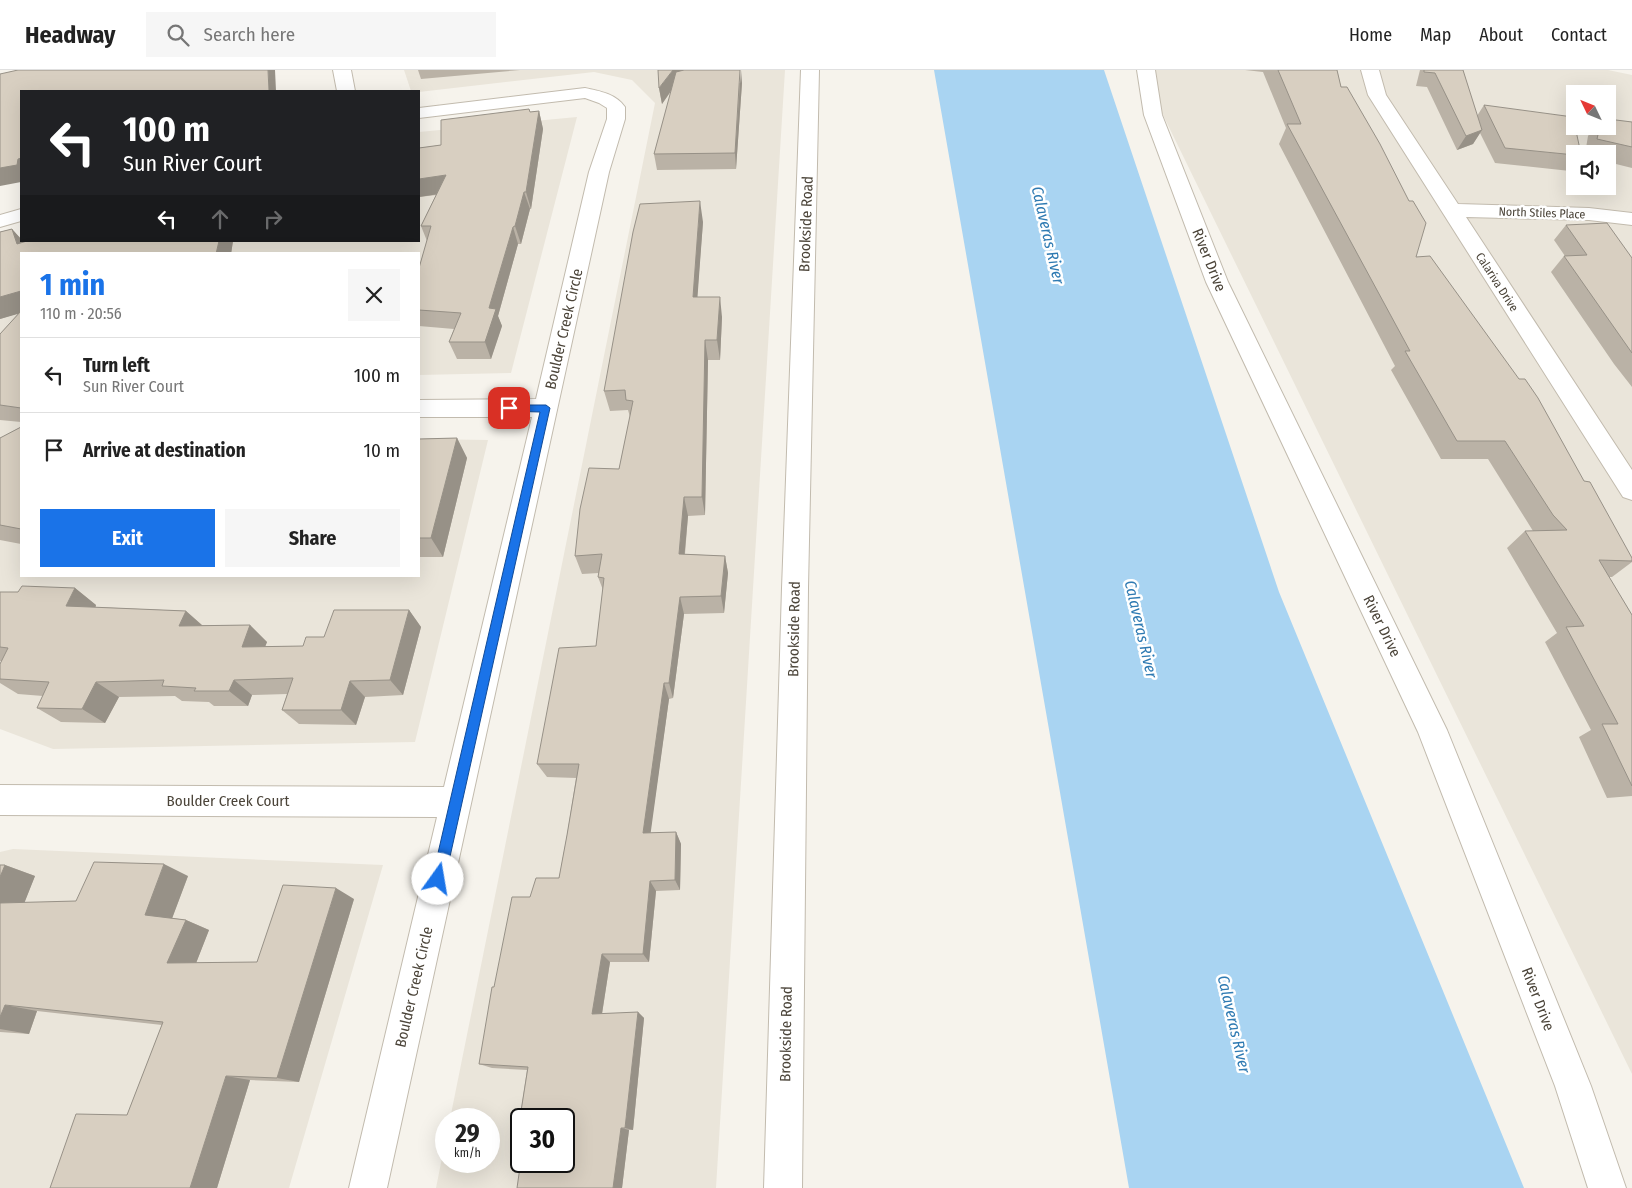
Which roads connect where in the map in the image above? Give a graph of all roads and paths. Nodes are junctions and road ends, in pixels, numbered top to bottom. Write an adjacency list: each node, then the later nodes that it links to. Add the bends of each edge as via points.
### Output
1 (342, 70): 5 (street)
2 (810, 70): 17 (street, Brookside Road)
3 (1146, 70): 18 (street, River Drive, via 1152,115 1218,282 1432,730 1573,1086)
4 (1370, 70): 7 (street, Calariva Drive, via 1377,95)
5 (346, 90)
6 (420, 113): 12 (street, Boulder Creek Circle, via 585,93 603,97 616,108)
7 (1451, 210): 9 (street, North Stiles Place, via 1590,214); 13 (street, Calariva Drive)
8 (20, 215): 10 (street)
9 (1632, 219)
10 (0, 221)
11 (420, 408): 12 (street)
12 (546, 408): 15 (street, Boulder Creek Circle)
13 (1632, 490)
14 (0, 800): 15 (street, Boulder Creek Court)
15 (456, 802): 16 (street, Boulder Creek Circle)
16 (368, 1188)
17 (783, 1188)
18 (1607, 1188)

